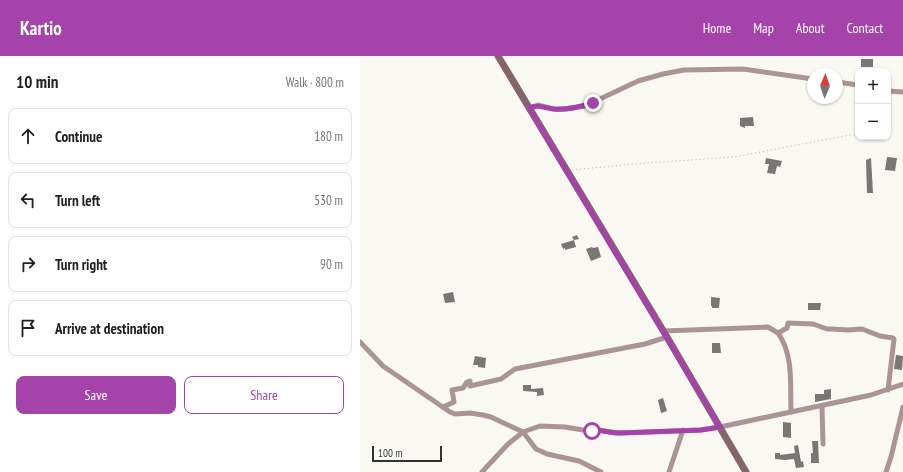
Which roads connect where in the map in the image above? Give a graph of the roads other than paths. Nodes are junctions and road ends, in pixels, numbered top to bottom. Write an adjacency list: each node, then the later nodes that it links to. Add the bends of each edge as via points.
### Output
1 (498, 56): 7 (street)
2 (807, 78): 7 (street, via 743,69 684,70 638,81 585,106 553,109 538,105)
3 (843, 83): 4 (street)
4 (855, 85)
5 (891, 90): 6 (street)
6 (903, 92)
7 (529, 108): 9 (street)
8 (778, 333): 9 (street, via 768,327); 12 (street, via 787,328 788,323 796,323 813,324 826,330 862,329 894,339); 16 (street, via 789,361)
9 (665, 334): 15 (street, via 645,344 515,369 501,379 470,386 470,381 463,388 452,390 454,402); 17 (street)
10 (360, 342): 15 (street, via 383,366)
11 (903, 384): 12 (street)
12 (888, 390): 13 (street)
13 (822, 406): 16 (street); 20 (street)
14 (903, 406): 25 (street)
15 (443, 407): 19 (street, via 455,414 487,416)
16 (791, 412): 17 (street)
17 (720, 427): 18 (street); 24 (street)
18 (683, 430): 19 (street, via 617,433 546,426); 23 (street)
19 (523, 432): 21 (street); 22 (street, via 536,449 579,461)
20 (823, 444)
21 (482, 472)
22 (601, 472)
23 (668, 472)
24 (746, 472)
25 (886, 472)

